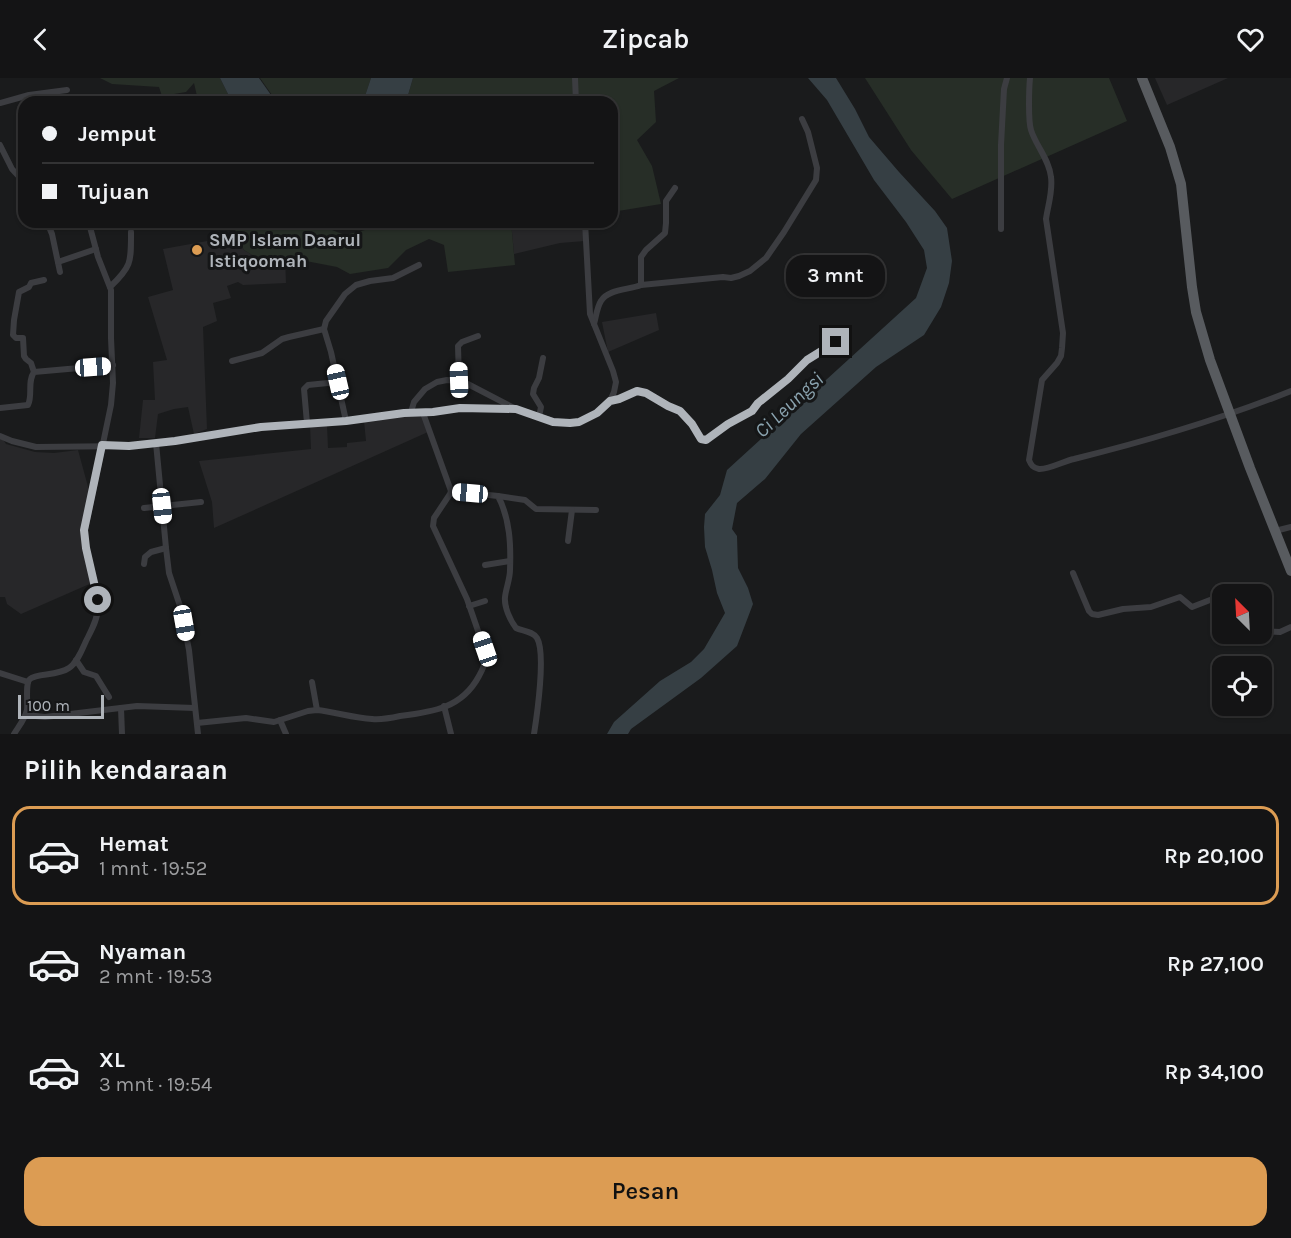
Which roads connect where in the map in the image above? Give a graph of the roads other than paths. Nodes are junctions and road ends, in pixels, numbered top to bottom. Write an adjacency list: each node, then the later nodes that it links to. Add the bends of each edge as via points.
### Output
1 (575, 78): 7 (street)
2 (1007, 78): 17 (street, via 1001,146)
3 (1030, 78): 42 (street, via 1031,129 1051,173 1046,219 1063,333 1058,363 1042,380 1031,465 1047,468)
4 (1142, 78): 42 (main road, via 1181,184 1196,312)
5 (67, 90): 6 (street)
6 (25, 96)
7 (576, 96)
8 (18, 98): 9 (street)
9 (0, 103)
10 (802, 119): 24 (street, via 817,168 816,180 766,258 750,271 731,278)
11 (0, 144): 12 (street)
12 (18, 176)
13 (675, 188): 24 (street, via 666,201 665,233 641,257)
14 (49, 228): 20 (street)
15 (90, 228): 19 (street)
16 (585, 228): 26 (street, via 589,304)
17 (1001, 229)
18 (131, 232): 25 (street, via 131,261)
19 (96, 249): 20 (street); 25 (street)
20 (58, 262): 22 (street)
21 (420, 266): 27 (street, via 352,288 334,308)
22 (60, 272)
23 (44, 280): 33 (street, via 19,292 14,321 14,338 23,339 24,356)
24 (641, 285): 26 (street, via 605,296)
25 (110, 287): 32 (street)
26 (594, 325): 37 (street, via 615,377)
27 (324, 329): 31 (street, via 282,339 262,353); 35 (street)
28 (478, 336): 34 (street, via 458,346)
29 (836, 342): 37 (street, via 807,360 752,411 706,440 701,439 680,411 646,393 637,391)
30 (543, 358): 43 (street, via 533,394 541,407)
31 (232, 361)
32 (113, 365): 33 (street); 48 (street, via 112,395)
33 (34, 372): 38 (street, via 28,405)
34 (459, 380): 39 (street); 40 (street, via 430,385 414,402)
35 (338, 382): 44 (street); 45 (street, via 308,385 304,389)
36 (1291, 391): 42 (street)
37 (610, 401): 43 (street, via 579,422 560,423)
38 (0, 408)
39 (516, 409): 41 (street, via 460,408); 43 (street)
40 (411, 412): 41 (street); 44 (street)
41 (423, 413): 49 (street)
42 (1229, 414): 57 (main road)
43 (539, 417)
44 (346, 421): 45 (street)
45 (307, 423): 47 (street)
46 (0, 436): 48 (street, via 36,447)
47 (156, 443): 48 (street); 52 (street)
48 (102, 445): 70 (street, via 84,530 98,609)
49 (451, 491): 50 (street); 67 (street, via 432,523)
50 (498, 496): 54 (street, via 525,500 536,508); 60 (street, via 510,536)
51 (201, 502): 52 (street)
52 (162, 506): 53 (street); 59 (street)
53 (144, 508)
54 (572, 510): 55 (street); 58 (street)
55 (596, 510)
56 (1291, 527): 57 (street)
57 (1275, 531): 63 (main road)
58 (568, 541)
59 (165, 548): 61 (street, via 151,552); 77 (street, via 184,623)
60 (510, 561): 62 (street); 87 (street, via 505,601 509,616 516,628 536,636 540,652)
61 (144, 564)
62 (485, 565)
63 (1291, 571)
64 (1073, 573): 65 (street, via 1092,614 1151,607 1180,597 1194,607)
65 (1212, 600)
66 (485, 601): 67 (street)
67 (469, 606): 75 (street, via 486,659 471,689)
68 (1291, 627): 69 (street)
69 (1272, 632)
70 (76, 660): 72 (street, via 62,672 34,676); 74 (street, via 84,672 96,676)
71 (0, 673): 72 (street)
72 (28, 682): 79 (street)
73 (312, 682): 78 (street)
74 (109, 697)
75 (444, 706): 78 (street, via 420,714 373,719); 86 (street)
76 (122, 708): 77 (street); 79 (street, via 45,717); 83 (street)
77 (195, 708): 81 (street)
78 (317, 710): 80 (street)
79 (26, 715): 82 (street)
80 (280, 720): 81 (street, via 246,718); 85 (street)
81 (197, 723): 84 (street)
82 (14, 734)
83 (122, 734)
84 (198, 734)
85 (286, 734)
86 (451, 734)
87 (534, 734)

